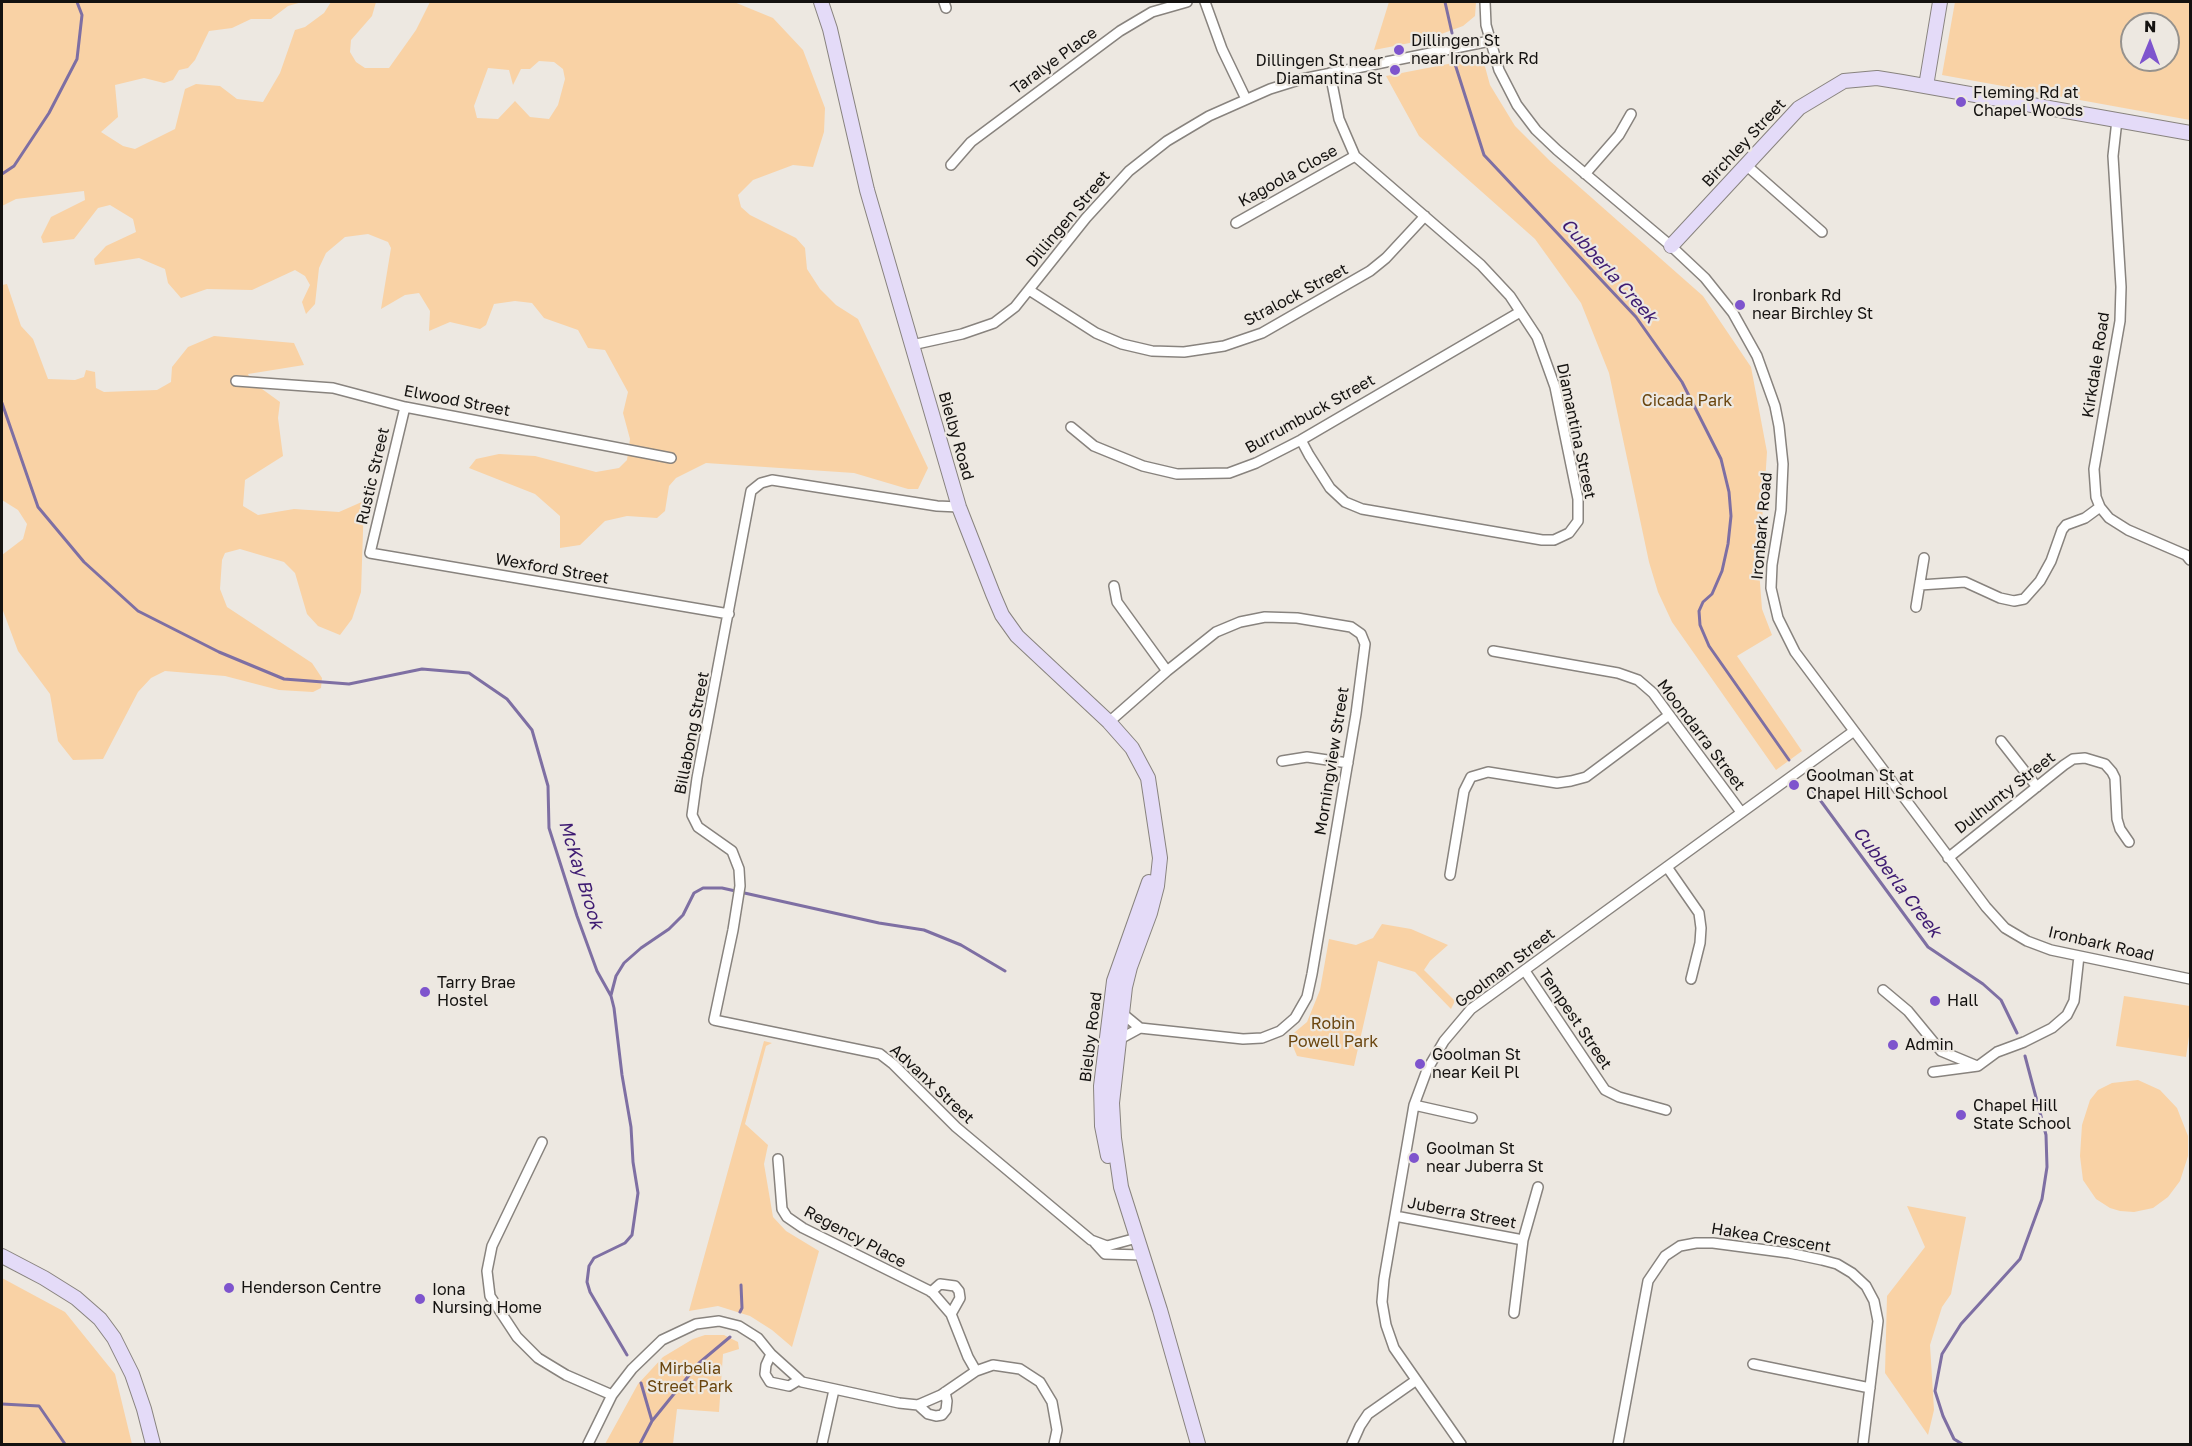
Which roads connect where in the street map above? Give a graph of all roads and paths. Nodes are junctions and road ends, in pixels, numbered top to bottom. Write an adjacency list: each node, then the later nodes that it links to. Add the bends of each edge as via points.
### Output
1 (821, 2): 23 (street, Bielby Road, via 867,190)
2 (1187, 2): 14 (street, Taralye Place, via 1152,12 1120,32 971,142)
3 (1205, 2): 9 (street, via 1222,50)
4 (1485, 2): 6 (street, Ironbark Road)
5 (1940, 2): 8 (street)
6 (1490, 41): 7 (street, Dillingen Street); 16 (street, Ironbark Road, via 1517,105 1536,130)
7 (1330, 73): 9 (street, Dillingen Street); 13 (street, Diamantina Street, via 1339,119)
8 (1926, 86): 11 (street, Birchley Street); 15 (street, Birchley Street, via 1877,78 1844,81 1799,108)
9 (1246, 99): 21 (street, Dillingen Street, via 1183,130 1129,171)
10 (1631, 114): 16 (street, via 1619,135)
11 (2116, 120): 12 (street, Birchley Street); 30 (street, Kirkdale Road, via 2113,166 2120,321 2093,477)
12 (2190, 133)
13 (1355, 156): 17 (street, Diamantina Street); 18 (street, Kagoola Close)
14 (951, 165)
15 (1746, 165): 19 (street); 20 (street, Birchley Street)
16 (1585, 174): 20 (street, Ironbark Road)
17 (1425, 216): 21 (street, Stralock Street, via 1370,271 1262,333 1224,346 1184,352 1152,351 1122,344 1096,333); 22 (street, Diamantina Street, via 1481,265)
18 (1236, 223)
19 (1822, 232)
20 (1671, 246): 42 (street, Ironbark Road, via 1729,307 1764,372 1779,426 1783,464 1771,578 1775,610 1795,652)
21 (1029, 290): 23 (street, Dillingen Street, via 1016,307 994,323)
22 (1520, 312): 27 (street, Burrumbuck Street); 27 (street, Diamantina Street, via 1537,337 1555,387 1578,499 1578,521 1569,533 1554,540 1542,540 1362,509 1345,502 1330,488)
23 (912, 345): 29 (street, Bielby Road)
24 (236, 381): 25 (street, Elwood Street, via 333,388)
25 (405, 406): 28 (street, Elwood Street); 31 (street, Rustic Street)
26 (1071, 427): 27 (street, Burrumbuck Street, via 1094,446 1143,466 1177,474 1229,472)
27 (1301, 440)
28 (671, 458)
29 (959, 507): 37 (street, Billabong Street, via 772,480 760,483 751,491); 41 (street, Bielby Road, via 1002,615 1017,636)
30 (2100, 507): 33 (street, via 2128,530); 34 (street, via 2066,525 2052,561 2024,599 2000,598 1965,582)
31 (370, 553): 37 (street, Wexford Street)
32 (1924, 558): 34 (street)
33 (2190, 560)
34 (1920, 585): 36 (street)
35 (1114, 586): 39 (street, via 1116,602)
36 (1916, 607)
37 (729, 614): 59 (street, Billabong Street, via 692,814 699,827 732,851 740,869 733,930)
38 (1493, 651): 40 (street, Moondarra Street, via 1638,680)
39 (1167, 670): 41 (street, Morningview Street); 45 (street, Morningview Street, via 1216,632 1240,622 1265,617 1296,618 1351,627 1361,634 1365,644)
40 (1669, 715): 47 (street, Moondarra Street); 52 (street, via 1586,777 1557,783 1488,772 1471,777 1464,791)
41 (1109, 722): 48 (street, Bielby Road, via 1132,748 1148,778)
42 (1854, 731): 47 (street, Goolman Street); 50 (street, Ironbark Road)
43 (2001, 741): 46 (street)
44 (1282, 761): 45 (street, via 1306,756)
45 (1348, 763): 60 (street, Morningview Street, via 1312,974 1307,997 1294,1018 1271,1035 1243,1040)
46 (2037, 787): 49 (street, Dulhunty Street, via 2073,759 2104,764 2115,778 2117,819); 50 (street, Dulhunty Street)
47 (1741, 812): 51 (street, Goolman Street)
48 (1155, 827): 58 (street, Bielby Road, via 1160,858 1157,886 1130,967); 73 (street, Bielby Road, via 1146,894 1114,981 1101,1086 1102,1126 1114,1193 1124,1224)
49 (2129, 842)
50 (1948, 858): 53 (street, Ironbark Road, via 2005,928 2027,942)
51 (1667, 867): 54 (street, Goolman Street); 55 (street, via 1699,914 1700,943)
52 (1450, 875)
53 (2079, 956): 56 (street, Ironbark Road); 62 (street, via 2074,1001 2067,1014 2052,1028 1997,1052)
54 (1525, 971): 64 (street, Goolman Street, via 1459,1022 1427,1070); 65 (street, Tempest Street, via 1605,1089 1619,1097)
55 (1690, 979)
56 (2190, 979)
57 (1883, 990): 62 (street, via 1908,1011 1941,1051)
58 (1123, 1014): 60 (street); 61 (street, Bielby Road)
59 (714, 1020): 72 (street, Advanx Street, via 879,1054 956,1127)
60 (1140, 1028): 61 (street)
61 (1118, 1040): 73 (street, Bielby Road, via 1112,1103 1114,1138 1121,1187)
62 (1978, 1066): 63 (street)
63 (1933, 1072)
64 (1414, 1105): 66 (street); 70 (street, Goolman Street)
65 (1666, 1110)
66 (1473, 1118)
67 (542, 1142): 86 (street, via 492,1246 487,1270 490,1296 517,1337 538,1358)
68 (778, 1160): 75 (street, Regency Place, via 782,1209 787,1217)
69 (1538, 1187): 71 (street)
70 (1395, 1216): 71 (street, Juberra Street); 82 (street, Goolman Street, via 1382,1302 1394,1348)
71 (1523, 1240): 76 (street)
72 (1095, 1243): 73 (street); 73 (street, Advanx Street, via 1105,1254)
73 (1138, 1248): 92 (street, Bielby Road)
74 (2, 1256): 88 (street, via 68,1293 100,1319 132,1374)
75 (931, 1292): 77 (street, Regency Place); 77 (street, via 940,1284 955,1286 960,1298)
76 (1514, 1313)
77 (951, 1314): 80 (street, Regency Place)
78 (771, 1354): 81 (street); 81 (street, via 765,1374 770,1382 789,1386); 86 (street, via 758,1338 740,1326 719,1321 696,1324 662,1340 632,1368)
79 (1753, 1364): 83 (street)
80 (976, 1371): 85 (street); 91 (street, via 993,1365 1020,1369 1040,1382 1052,1402 1057,1430)
81 (799, 1380): 84 (street)
82 (1415, 1381): 93 (street, via 1368,1414); 94 (street, Goolman Street)
83 (1870, 1388): 95 (street, Hakea Crescent, via 1878,1321 1874,1301 1852,1272 1837,1264 1789,1253 1713,1243 1680,1246 1665,1256 1648,1281); 96 (street, Hakea Crescent)
84 (834, 1390): 87 (street); 90 (street)
85 (945, 1392): 87 (street); 87 (street, via 947,1401 942,1415 927,1414)
86 (612, 1395): 89 (street)
87 (918, 1405)
88 (153, 1444)
89 (588, 1444)
90 (822, 1444)
91 (1054, 1444)
92 (1198, 1444)
93 (1352, 1444)
94 (1461, 1444)
95 (1618, 1444)
96 (1863, 1444)

